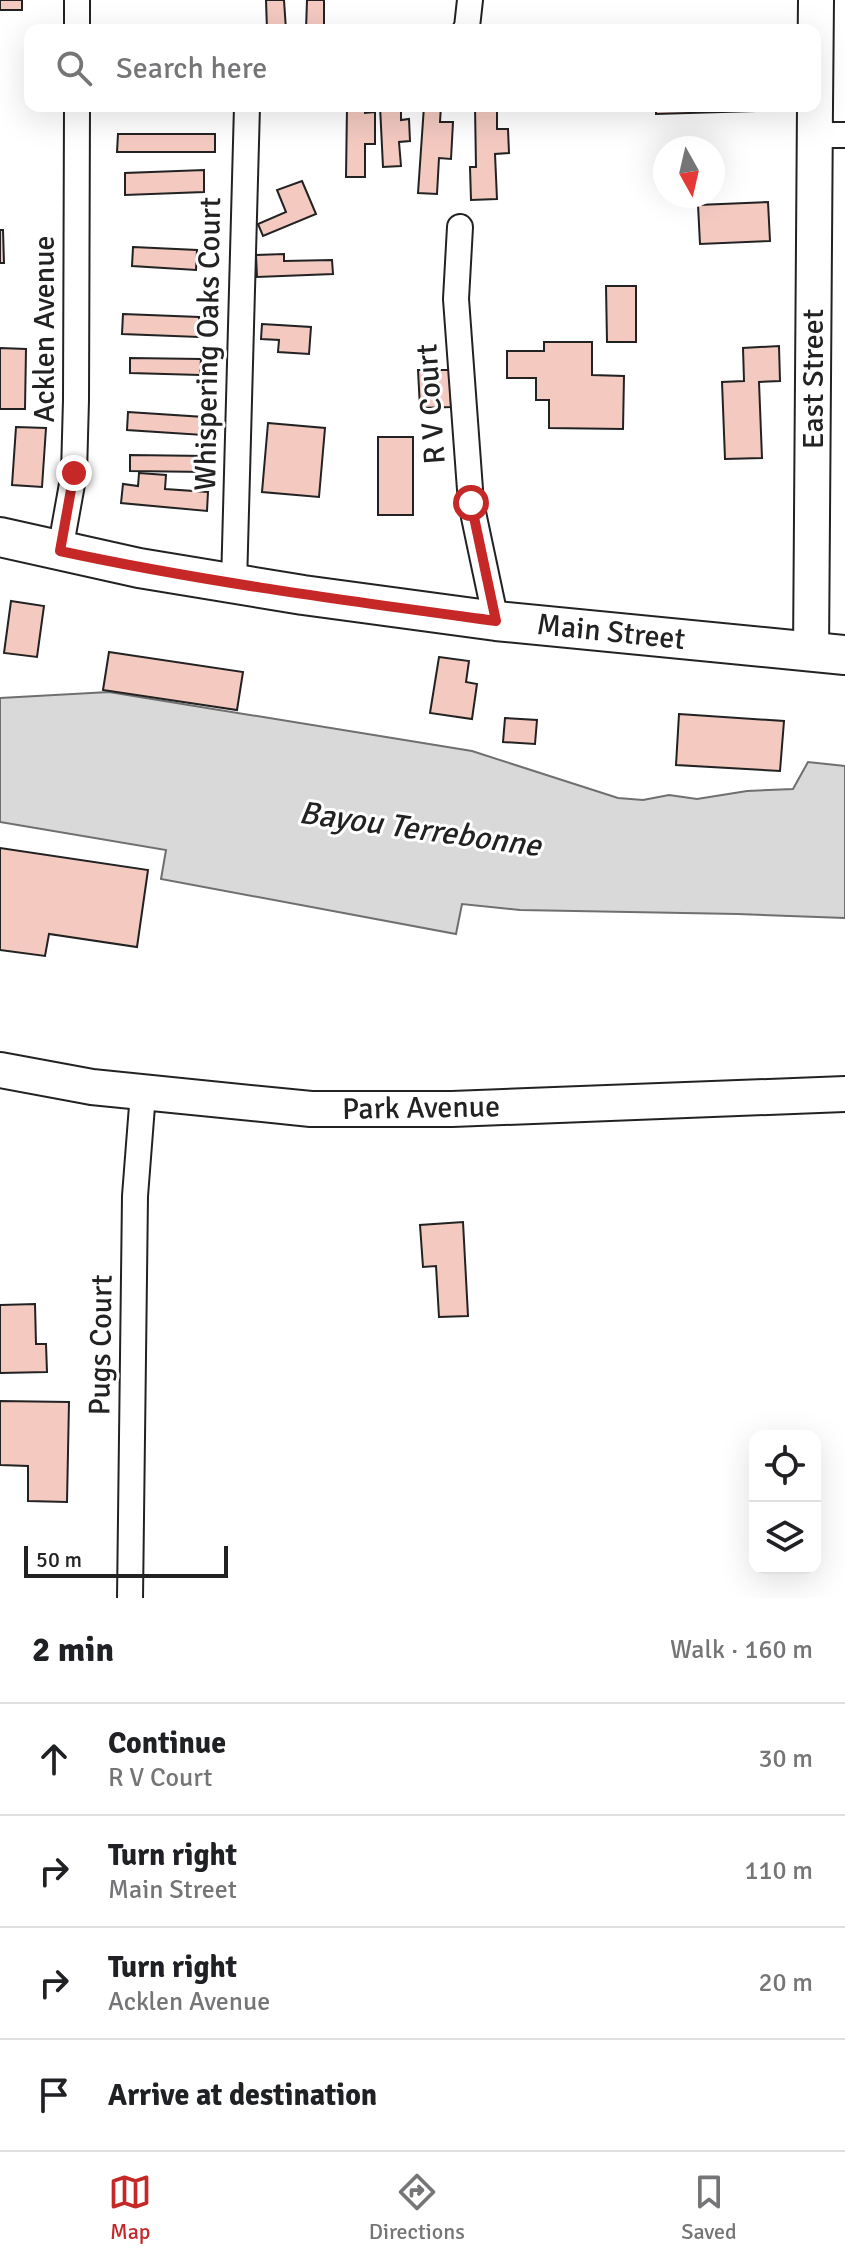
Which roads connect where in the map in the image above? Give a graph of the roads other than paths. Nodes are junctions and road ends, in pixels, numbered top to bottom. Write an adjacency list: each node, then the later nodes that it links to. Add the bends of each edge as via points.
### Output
1 (77, 0): 4 (street)
2 (470, 0): 5 (street)
3 (816, 0): 6 (main road, East Street)
4 (77, 24)
5 (467, 24)
6 (817, 24)
7 (821, 100): 10 (main road, East Street)
8 (77, 112): 13 (street, Acklen Avenue, via 74,473)
9 (247, 112): 14 (street, Whispering Oaks Court)
10 (822, 120): 16 (main road, East Street)
11 (460, 227): 15 (street, R V Court, via 456,299 471,503)
12 (0, 537): 13 (main road, Main Street)
13 (60, 551): 14 (main road, Main Street)
14 (234, 584): 15 (main road, Main Street)
15 (496, 621): 16 (main road, Main Street)
16 (828, 654)
17 (0, 1070): 18 (main road, Park Avenue)
18 (143, 1093): 19 (main road, Park Avenue, via 311,1109); 20 (street, Pugs Court, via 135,1196)
19 (845, 1094)
20 (130, 1598)

